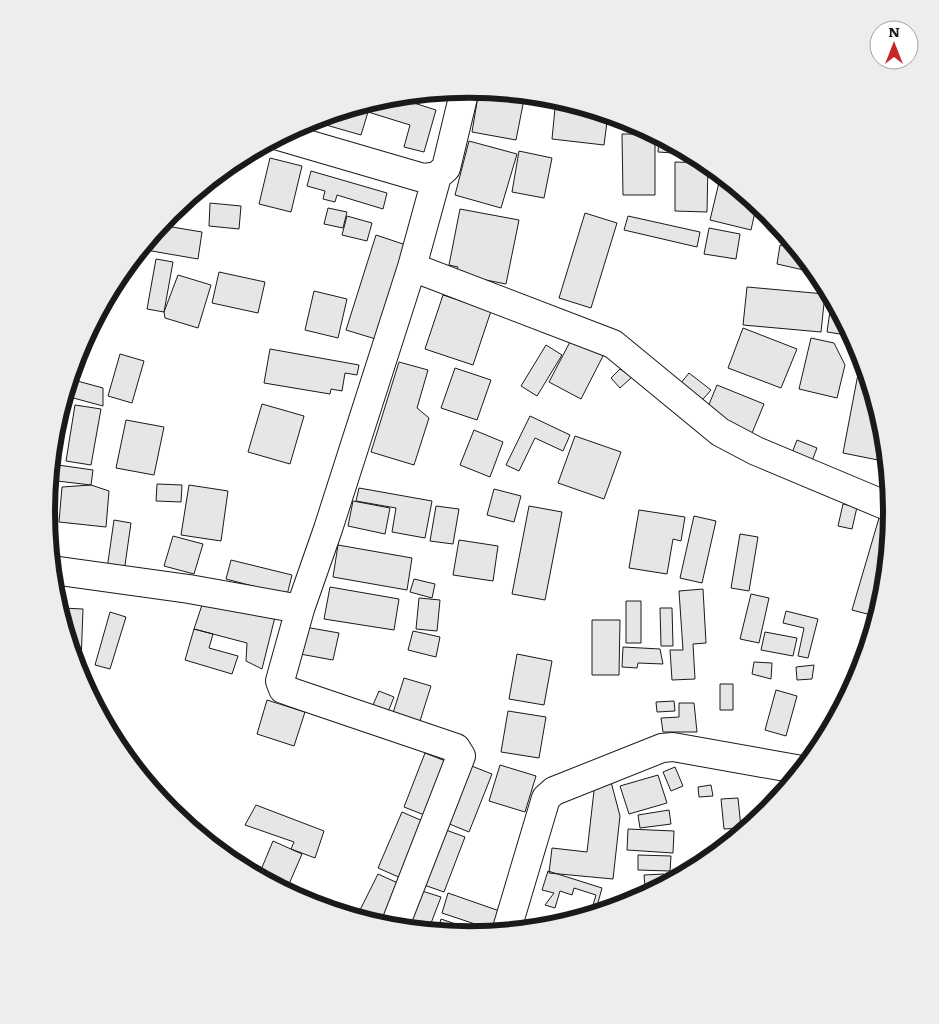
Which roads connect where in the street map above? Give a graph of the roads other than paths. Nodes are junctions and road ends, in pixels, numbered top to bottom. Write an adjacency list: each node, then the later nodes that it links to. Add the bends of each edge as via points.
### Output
1 (463, 98): 3 (street, via 446,168)
2 (289, 139): 3 (street, via 423,178)
3 (437, 176): 4 (street)
4 (412, 267): 5 (street, via 612,344 720,432 756,451); 7 (street)
5 (884, 505)
6 (60, 571): 7 (street)
7 (300, 609): 9 (street, via 280,681 283,689 456,748 461,756)
8 (794, 769): 10 (street, via 673,747 662,748 554,791 546,798)
9 (397, 920)
10 (508, 925)

